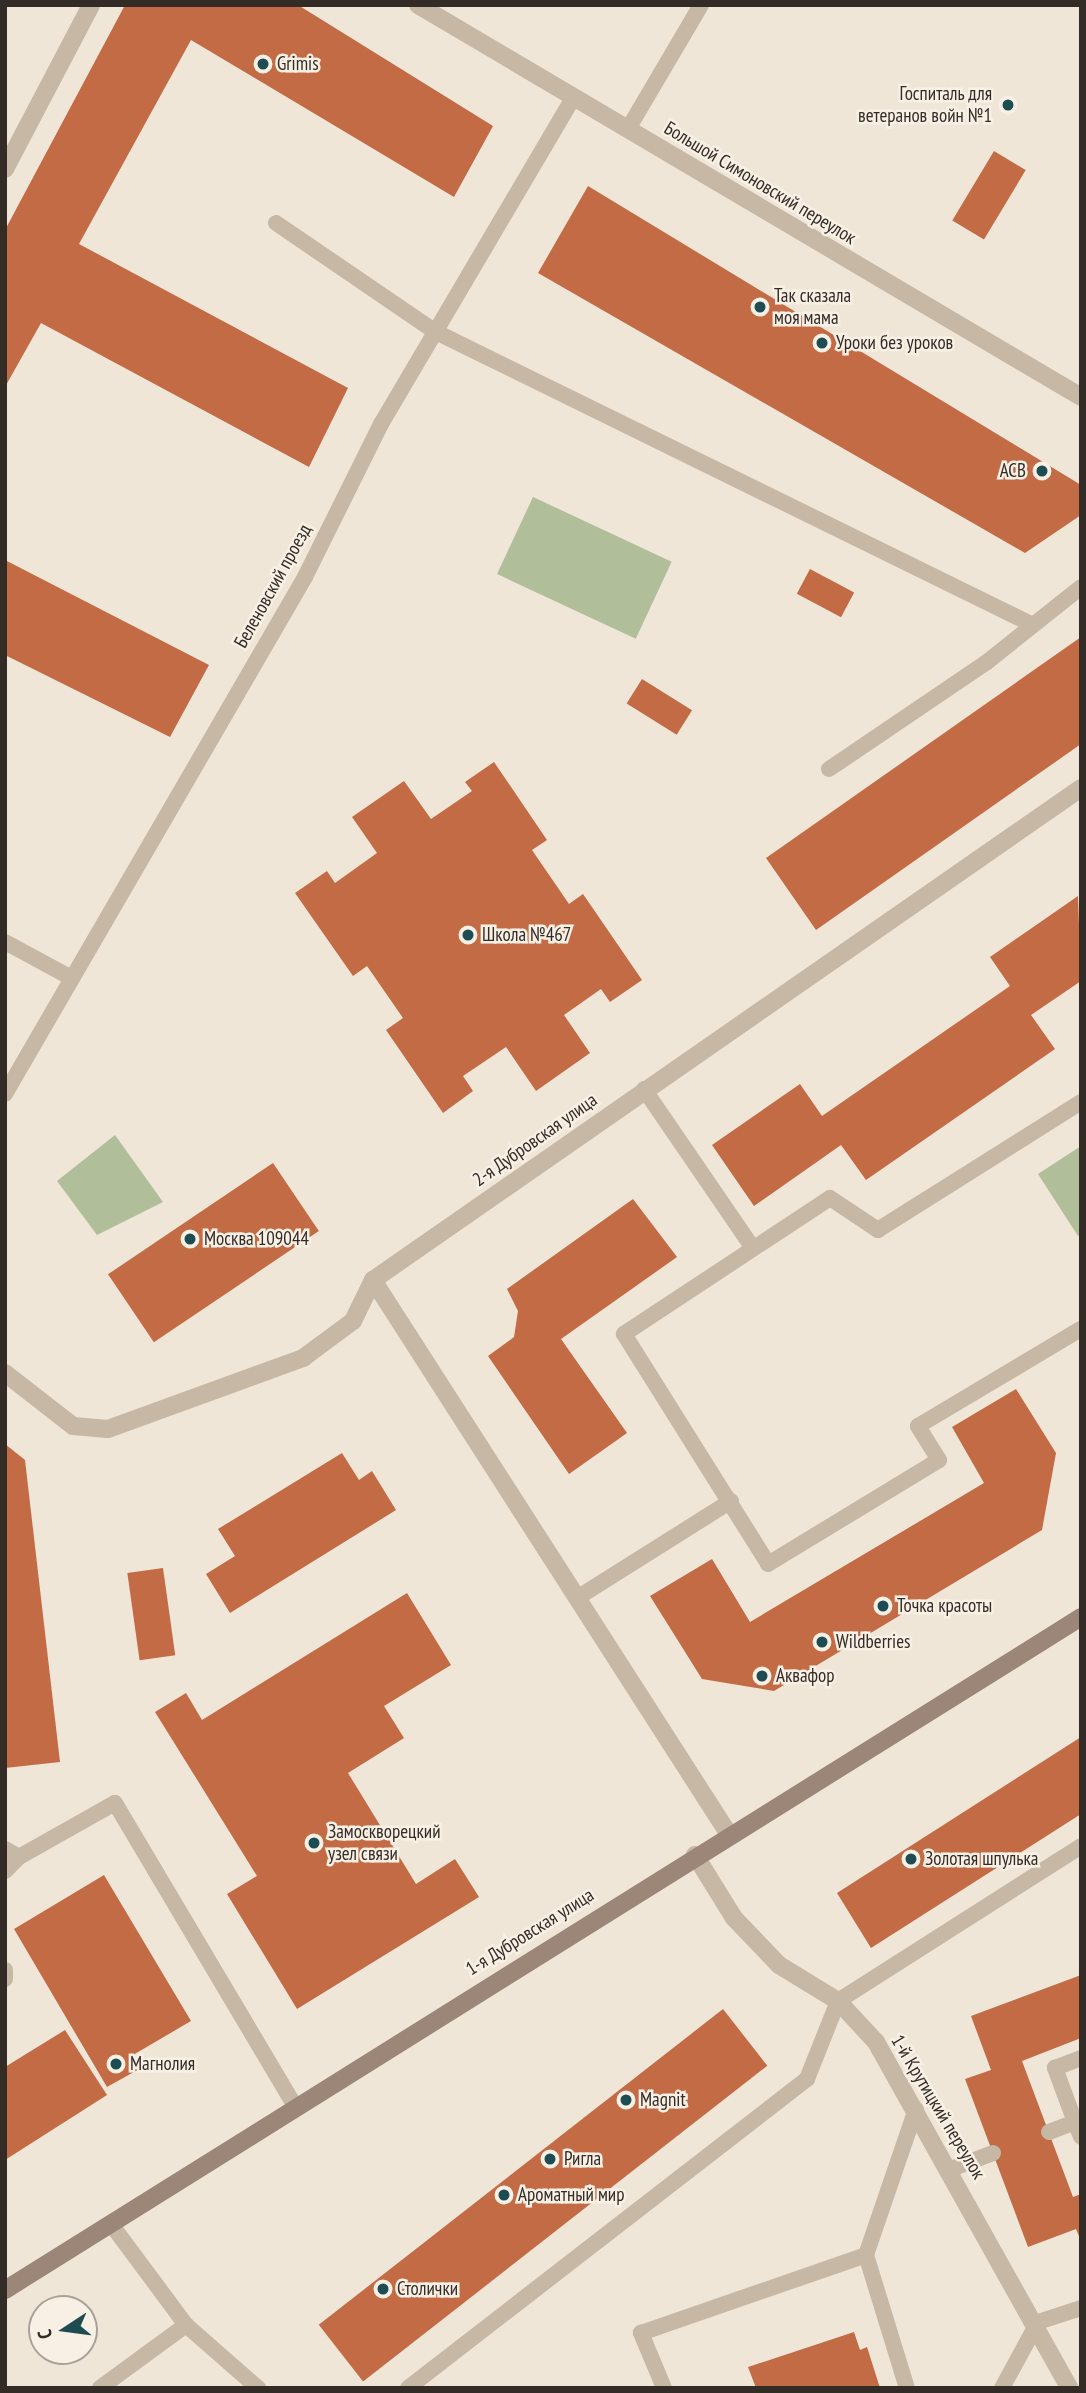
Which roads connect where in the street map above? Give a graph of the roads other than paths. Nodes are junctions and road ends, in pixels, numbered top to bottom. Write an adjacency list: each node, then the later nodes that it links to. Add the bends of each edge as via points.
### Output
1 (91, 5): 6 (street)
2 (418, 5): 4 (street, Большой Симоновский переулок)
3 (701, 5): 5 (lane)
4 (575, 97): 5 (street, Большой Симоновский переулок); 8 (lane, Беленовский проезд)
5 (628, 129): 9 (street, Большой Симоновский переулок)
6 (5, 169)
7 (276, 223): 8 (lane)
8 (436, 331): 11 (lane); 15 (lane, Беленовский проезд, via 381,424 305,577)
9 (1081, 397)
10 (1081, 587): 11 (lane)
11 (1031, 624): 12 (lane, via 987,662)
12 (829, 769)
13 (1081, 788): 16 (street, 2-я Дубровская улица)
14 (5, 942): 15 (lane)
15 (68, 976): 17 (lane, Беленовский проезд)
16 (644, 1089): 19 (lane); 20 (street, 2-я Дубровская улица)
17 (5, 1094)
18 (1081, 1102): 19 (lane, via 878,1230 830,1198)
19 (753, 1248): 23 (lane, via 624,1334)
20 (373, 1280): 22 (street, 2-я Дубровская улица, via 353,1321 303,1358 108,1429 73,1426); 24 (street)
21 (1081, 1329): 23 (lane, via 918,1426 939,1460 768,1564)
22 (5, 1373)
23 (731, 1501): 24 (lane)
24 (577, 1598): 26 (street)
25 (1081, 1617): 26 (main road, 1-я Дубровская улица)
26 (728, 1833): 29 (main road, 1-я Дубровская улица)
27 (1081, 1846): 33 (lane)
28 (12, 1853): 30 (lane); 35 (lane, via 116,1804)
29 (695, 1855): 33 (street, 1-й Крутицкий переулок, via 734,1918 779,1965); 35 (main road, 1-я Дубровская улица)
30 (5, 1871)
31 (5, 1970): 32 (lane)
32 (5, 1979)
33 (838, 2001): 36 (street, 1-й Крутицкий переулок, via 876,2042); 49 (lane, via 807,2079)
34 (1081, 2058): 37 (lane, via 1055,2068)
35 (294, 2105): 41 (main road, 1-я Дубровская улица)
36 (916, 2109): 40 (street, 1-й Крутицкий переулок); 42 (lane)
37 (1078, 2129): 38 (lane)
38 (1049, 2132)
39 (993, 2153): 40 (lane)
40 (951, 2169): 45 (street, 1-й Крутицкий переулок)
41 (111, 2224): 43 (main road, 1-я Дубровская улица); 46 (lane)
42 (866, 2255): 50 (lane, via 641,2333); 51 (lane)
43 (5, 2290)
44 (1081, 2308): 45 (lane)
45 (1038, 2322): 52 (lane); 53 (street, 1-й Крутицкий переулок)
46 (186, 2325): 47 (lane); 48 (lane)
47 (100, 2388)
48 (258, 2388)
49 (408, 2388)
50 (664, 2388)
51 (907, 2388)
52 (1002, 2388)
53 (1069, 2388)

